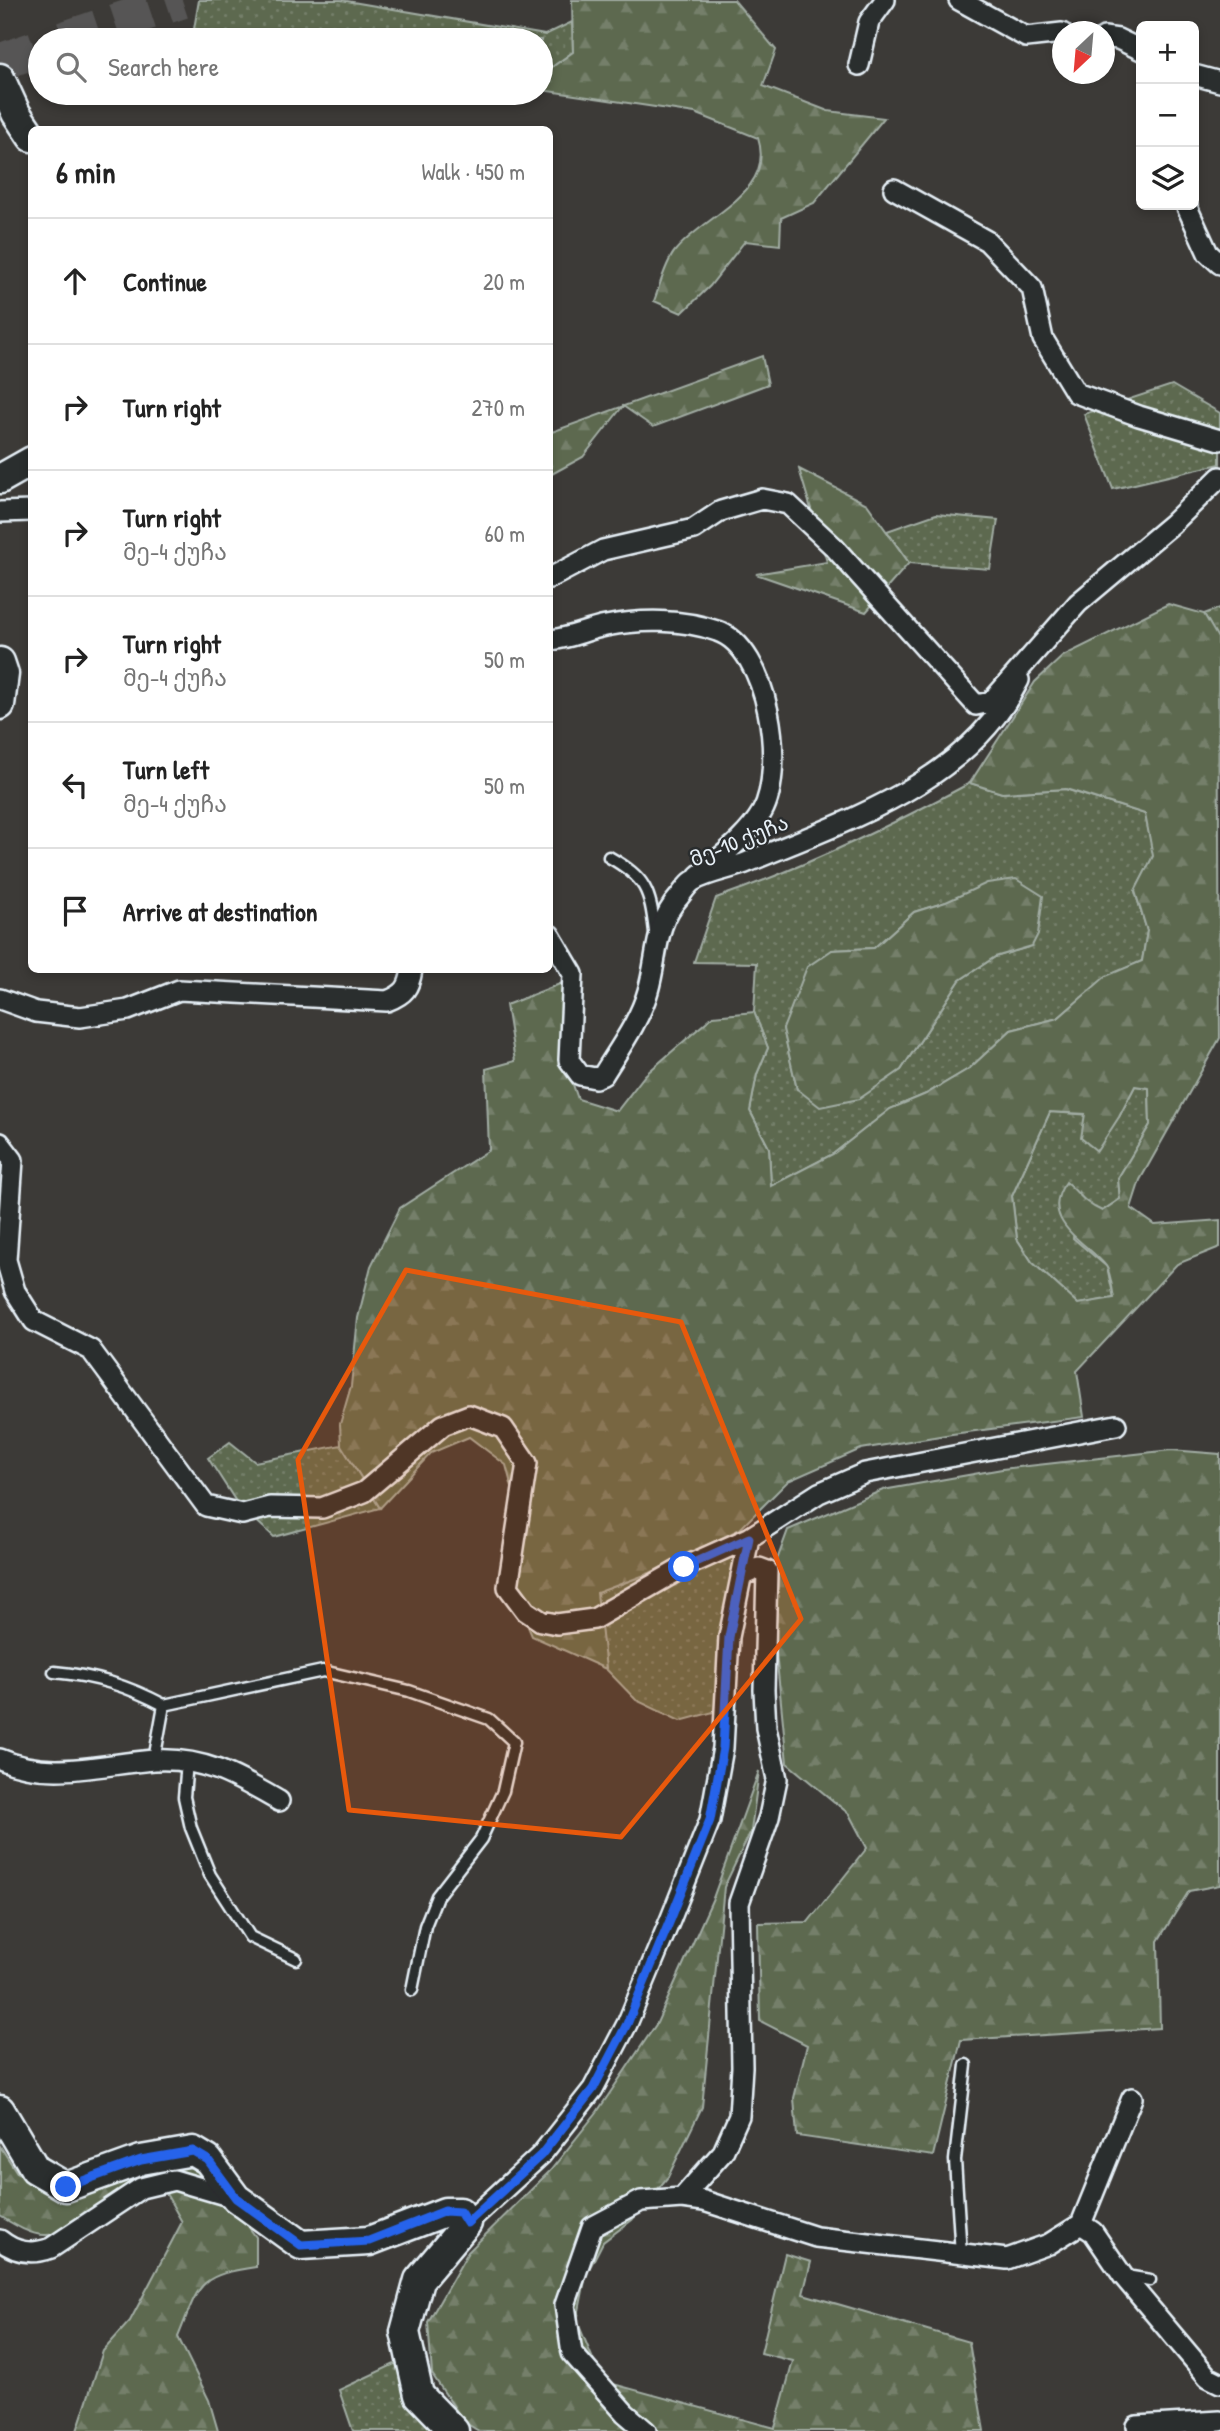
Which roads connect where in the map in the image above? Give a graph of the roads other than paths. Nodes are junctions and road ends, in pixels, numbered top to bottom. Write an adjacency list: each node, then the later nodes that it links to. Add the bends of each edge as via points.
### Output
1 (885, 0): 6 (street, via 869,22)
2 (959, 0): 3 (street, via 1026,37)
3 (1052, 34)
4 (1115, 39): 5 (street)
5 (1136, 48)
6 (859, 65)
7 (1199, 76): 9 (street)
8 (0, 78): 10 (street)
9 (1220, 82)
10 (28, 131)
11 (894, 189): 14 (street, via 987,241 1032,288 1043,339 1076,393)
12 (1188, 210): 13 (street, via 1208,253)
13 (1220, 264)
14 (1220, 440)
15 (28, 463): 17 (street)
16 (1220, 477): 22 (street, via 1078,603)
17 (0, 479)
18 (28, 511): 19 (street)
19 (0, 512)
20 (553, 576): 22 (street, via 603,550 694,529 721,511 762,499 788,505 833,546 976,705 991,702)
21 (553, 640): 26 (street, via 646,620 716,631 736,640 749,657 772,731 773,776 762,811 743,836)
22 (1032, 654): 26 (street, მე-10 ქუჩა, via 1006,706 988,730 921,783 877,809)
23 (0, 662): 24 (street, via 4,674)
24 (0, 705)
25 (609, 857): 27 (lane, via 635,872 651,902)
26 (693, 881): 27 (street, მე-10 ქუჩა, via 669,907)
27 (656, 939): 28 (street, მე-10 ქუჩა, via 648,992 616,1054 603,1075 595,1078 580,1075 569,1060 573,974)
28 (553, 940)
29 (412, 973): 30 (street, via 410,986 387,1001 179,990 128,1010 80,1017 36,1012)
30 (0, 999)
31 (0, 1143): 33 (street, via 13,1160 6,1260 15,1291 34,1321 91,1350 206,1506 242,1514 270,1507 322,1508 364,1492 443,1425 469,1415 503,1428 527,1463 508,1587 526,1611 541,1621 557,1624 594,1619 684,1567)
32 (1116, 1425): 33 (street, via 865,1473 818,1493)
33 (749, 1538): 34 (street)
34 (741, 1576): 47 (street, via 758,1569 766,1571 766,1728 777,1779 739,1903 739,2116 723,2152); 48 (street, via 729,1637 723,1748 710,1820 627,2024 593,2089 541,2155)
35 (54, 1672): 36 (lane, via 97,1676)
36 (164, 1705): 38 (lane); 42 (lane, via 323,1671 409,1691 489,1719 514,1742 503,1791 481,1839 437,1896 425,1926)
37 (0, 1759): 38 (street, via 68,1771)
38 (154, 1760): 39 (street)
39 (187, 1762): 40 (street, via 223,1769); 41 (lane, via 184,1797 191,1828 211,1875 250,1937)
40 (279, 1801)
41 (296, 1959)
42 (412, 1990)
43 (966, 2066): 51 (lane, via 955,2160)
44 (1132, 2098): 49 (street)
45 (0, 2110): 46 (street, via 35,2169 66,2187 141,2160 193,2151 208,2160)
46 (236, 2198): 48 (street, via 301,2245 369,2241 445,2211 460,2212); 50 (street, via 174,2180 141,2188 37,2253 12,2250)
47 (682, 2199): 51 (street, via 704,2201 816,2237); 58 (street, via 641,2201 592,2227 565,2305 572,2353)
48 (467, 2223): 57 (street, via 419,2280 405,2332 419,2395)
49 (1081, 2224): 51 (street, via 1049,2244 1007,2259); 52 (street, via 1093,2232)
50 (0, 2240)
51 (961, 2255)
52 (1123, 2276): 53 (lane); 54 (street, via 1208,2377)
53 (1150, 2280)
54 (1220, 2383)
55 (1220, 2421): 56 (street)
56 (1137, 2426)
57 (454, 2431)
58 (646, 2431)

